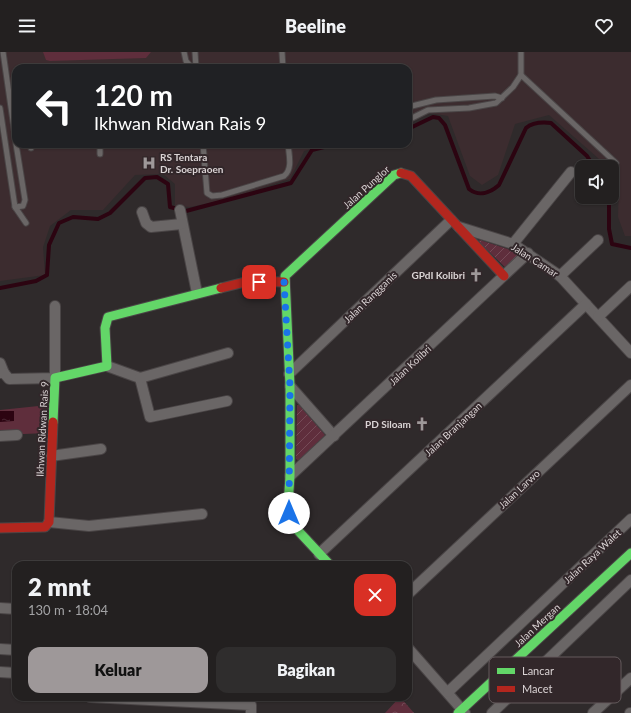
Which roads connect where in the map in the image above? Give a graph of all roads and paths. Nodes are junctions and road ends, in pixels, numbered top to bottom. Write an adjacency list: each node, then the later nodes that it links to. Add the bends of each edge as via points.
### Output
1 (3, 52): 13 (lane)
2 (184, 52): 6 (lane)
3 (195, 52): 7 (lane)
4 (282, 52): 8 (lane)
5 (521, 52): 9 (lane)
6 (189, 64)
7 (196, 64)
8 (283, 64)
9 (521, 75): 10 (lane); 20 (lane)
10 (502, 98): 11 (lane, via 495,96 436,100); 14 (lane, via 491,104 469,108 428,110)
11 (412, 106)
12 (0, 108): 22 (lane)
13 (12, 115)
14 (412, 118)
15 (17, 148): 22 (lane, via 25,200 23,206)
16 (100, 148): 19 (lane)
17 (203, 148): 18 (lane, via 205,183 207,192 212,196 284,176 290,166)
18 (288, 148)
19 (100, 154)
20 (613, 160)
21 (571, 172): 29 (street)
22 (15, 207): 25 (lane)
23 (180, 210): 27 (street)
24 (142, 212): 27 (street, via 146,223 151,227)
25 (26, 223)
26 (454, 223): 29 (street, Jalan Camar); 31 (street); 33 (street, Jalan Punglor, via 407,172 398,173 294,267 285,276); 43 (street, Jalan Rangganis)
27 (182, 224): 35 (street)
28 (598, 240): 32 (street)
29 (513, 244): 30 (street, Jalan Camar)
30 (528, 253): 31 (street, Jalan Kolibri); 32 (street, Jalan Camar)
31 (504, 276): 51 (street, Jalan Kolibri)
32 (560, 276): 36 (street, Jalan Camar)
33 (284, 282): 35 (street, via 249,281); 43 (street)
34 (631, 286): 38 (street)
35 (197, 294): 41 (street, via 108,317 105,345)
36 (586, 304): 38 (street, Jalan Camar); 60 (street, Jalan Branjangan)
37 (55, 306): 44 (street)
38 (598, 317): 40 (street, Jalan Camar)
39 (228, 353): 45 (street)
40 (631, 353)
41 (107, 366): 44 (street, Ikhwan Ridwan Rais 9); 45 (street)
42 (2, 370): 44 (street, via 9,379)
43 (289, 374): 47 (street)
44 (55, 378): 53 (street, Ikhwan Ridwan Rais 9)
45 (140, 378): 48 (street, via 150,417)
46 (631, 385): 63 (street, Jalan Larwo)
47 (290, 386): 51 (street); 54 (street)
48 (227, 401)
49 (0, 436): 50 (street)
50 (17, 436)
51 (334, 436): 54 (street, Jalan Kolibri)
52 (101, 450): 53 (street)
53 (51, 456): 57 (street, Ikhwan Ridwan Rais 9)
54 (290, 476): 60 (street, via 290,522)
55 (202, 514): 57 (street, via 89,526)
56 (631, 519): 76 (street, Jalan Raya Walet)
57 (49, 522): 58 (street, via 45,527)
58 (0, 528)
59 (631, 553): 69 (street, Jalan Mergan)
60 (319, 554): 61 (street)
61 (326, 561)
62 (631, 580): 70 (street)
63 (412, 590)
64 (0, 608): 65 (street)
65 (12, 608)
66 (0, 649): 67 (street)
67 (12, 650)
68 (412, 652): 76 (street)
69 (520, 657)
70 (551, 657)
71 (0, 672): 72 (street)
72 (12, 673)
73 (631, 678): 75 (street)
74 (489, 687): 82 (street, Jalan Mergan)
75 (621, 687)
76 (448, 692): 82 (street)
77 (167, 701): 78 (street)
78 (197, 701)
79 (217, 701): 83 (street, via 251,705)
80 (502, 703): 84 (street)
81 (604, 703): 85 (street)
82 (462, 712)
83 (251, 713)
84 (492, 713)
85 (593, 713)

